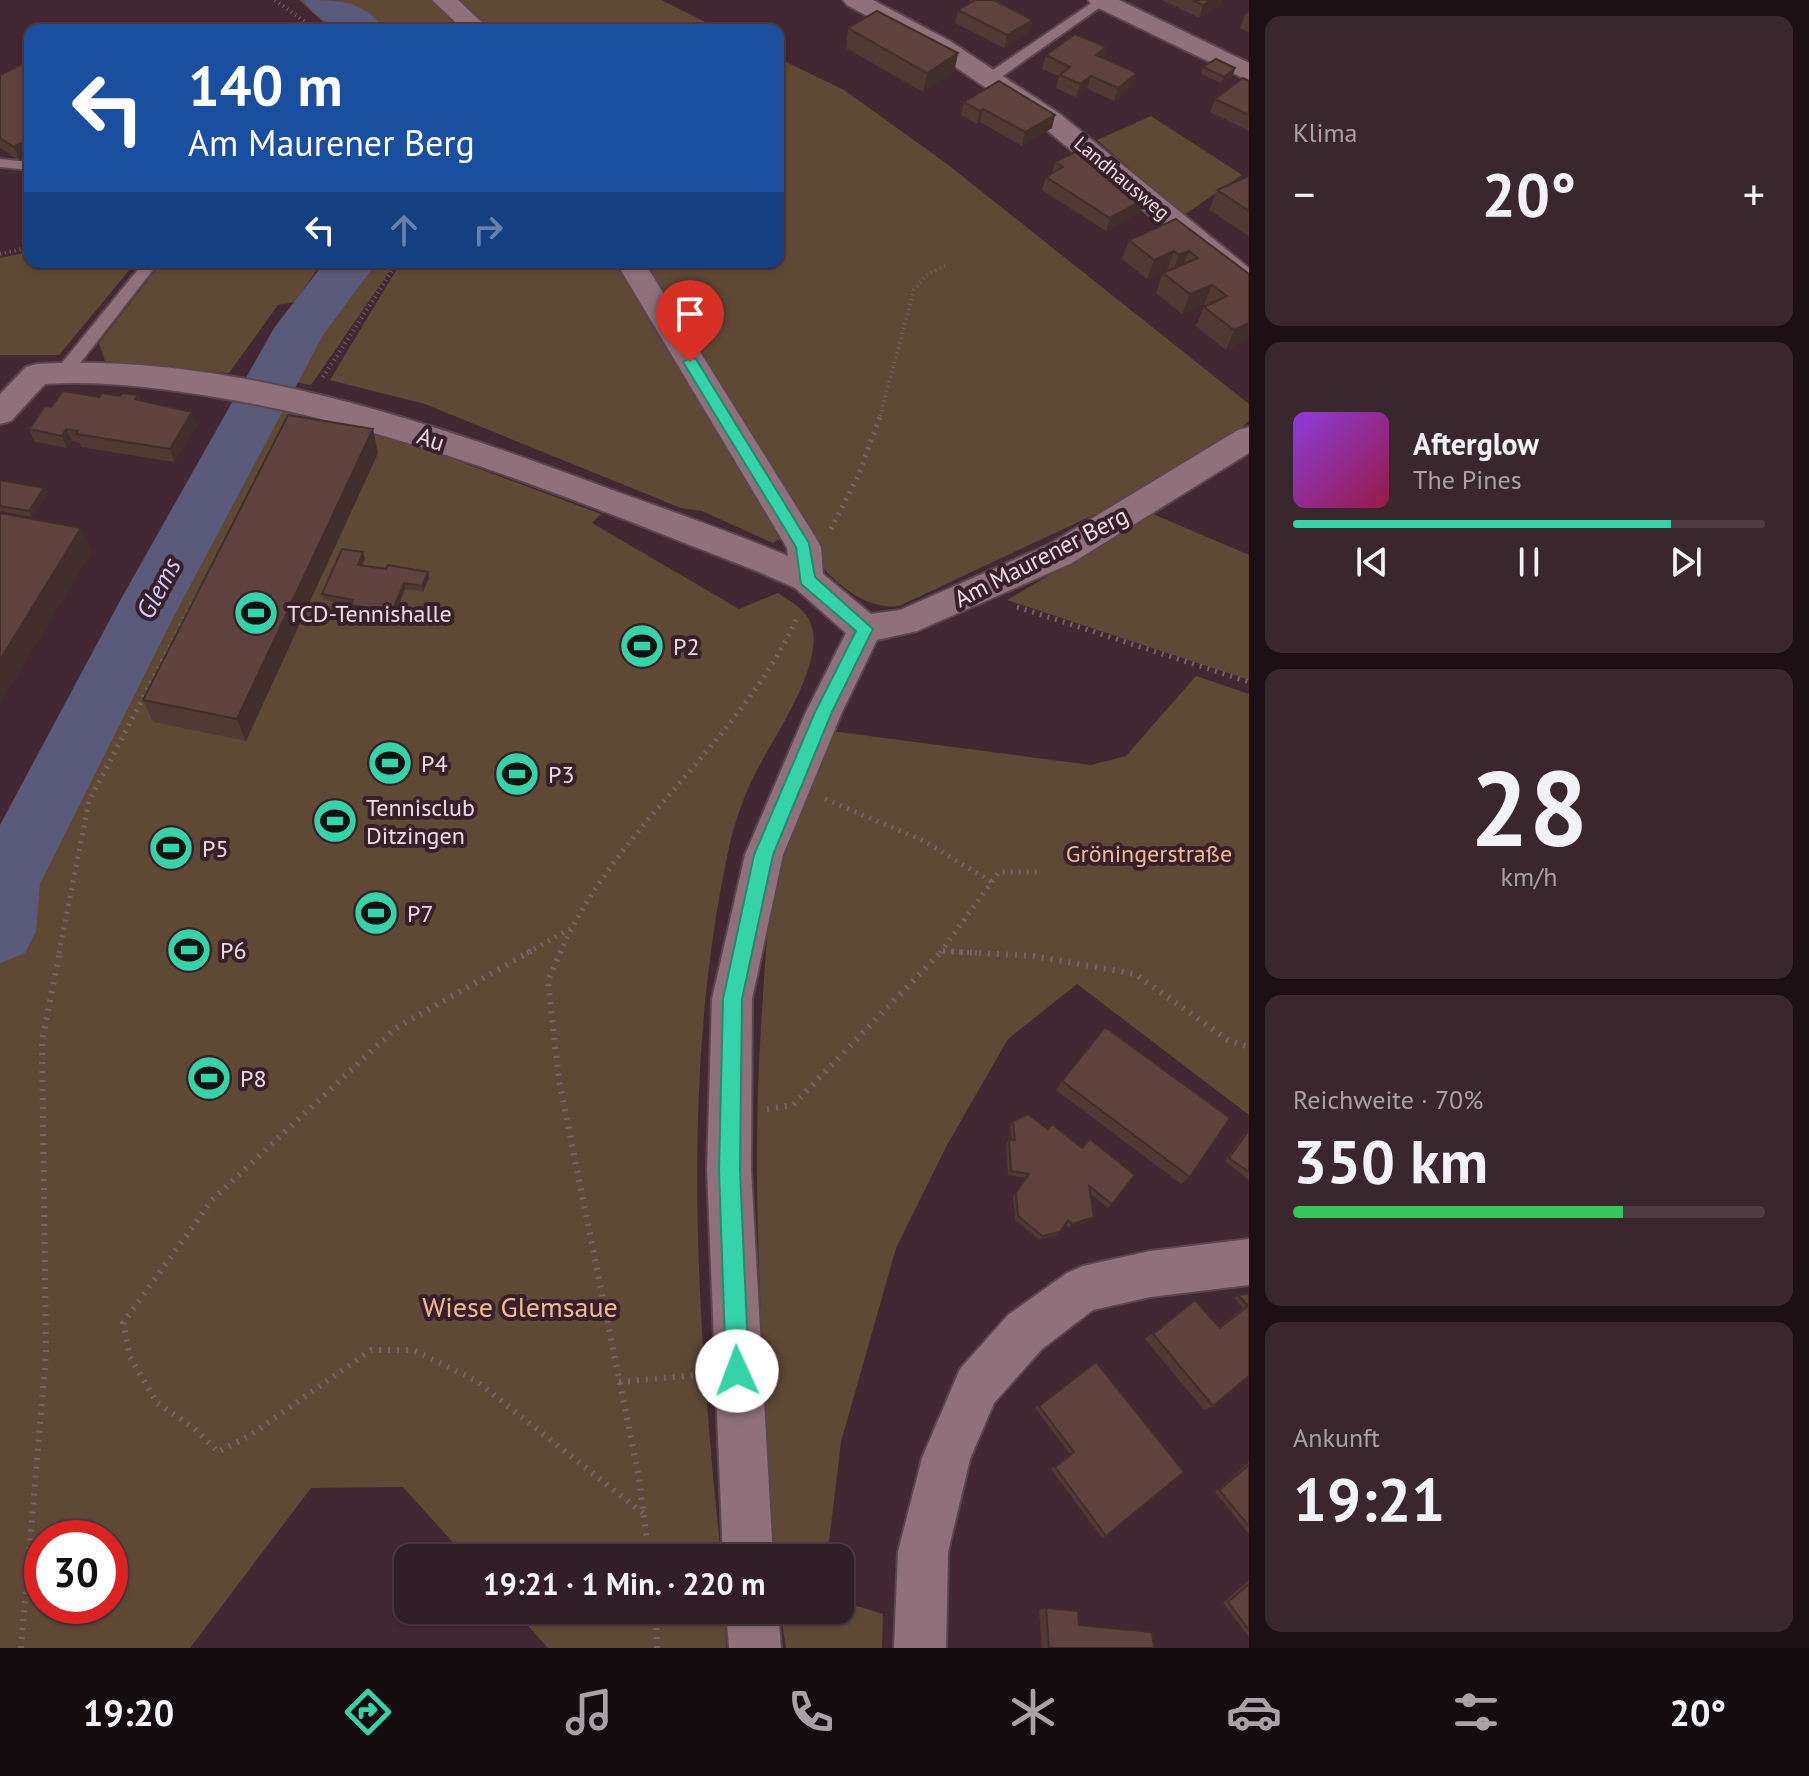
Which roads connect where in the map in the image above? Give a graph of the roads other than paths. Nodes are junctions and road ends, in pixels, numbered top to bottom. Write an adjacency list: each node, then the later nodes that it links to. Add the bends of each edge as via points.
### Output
1 (444, 0): 4 (street)
2 (855, 0): 6 (street, Landhausweg)
3 (1102, 1): 5 (street); 6 (lane)
4 (471, 24)
5 (1249, 73)
6 (992, 77): 11 (street, Landhausweg, via 1110,166)
7 (0, 163): 8 (lane)
8 (24, 165)
9 (146, 268): 12 (lane)
10 (634, 268): 15 (street)
11 (1249, 283)
12 (50, 373): 13 (street); 15 (street, Au, via 132,375 239,388 359,415)
13 (0, 413)
14 (1249, 438): 16 (street, Am Maurener Berg, via 1060,554 905,622)
15 (813, 574): 16 (street)
16 (865, 629): 18 (street, via 764,855 732,999 729,1170)
17 (1249, 1262): 21 (street, via 1150,1274 1083,1289 1025,1332 977,1386 946,1458 923,1552)
18 (747, 1544)
19 (753, 1624): 20 (street)
20 (755, 1648)
21 (920, 1648)

